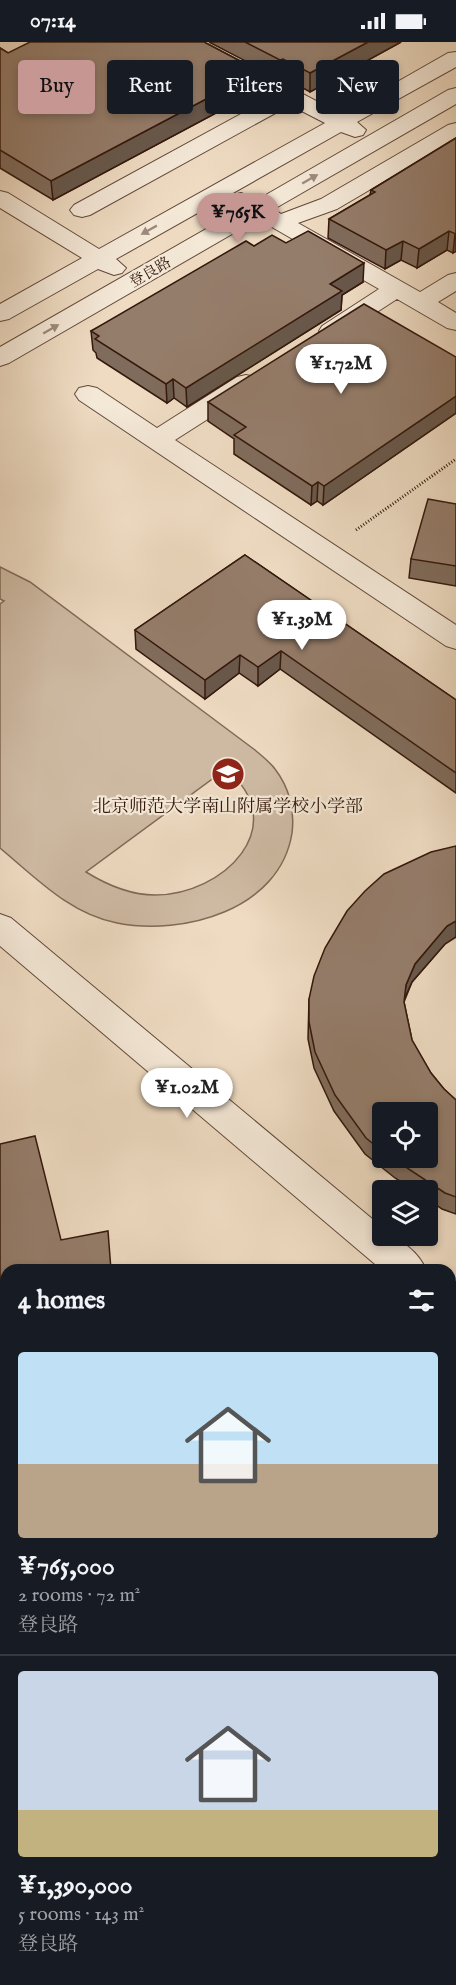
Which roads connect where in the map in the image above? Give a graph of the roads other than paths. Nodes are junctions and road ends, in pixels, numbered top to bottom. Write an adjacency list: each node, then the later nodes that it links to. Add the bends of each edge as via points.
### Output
1 (188, 42): 3 (street)
2 (456, 58): 7 (street)
3 (222, 60)
4 (456, 95): 9 (street, 登良路)
5 (304, 103): 7 (street)
6 (257, 114): 12 (street)
7 (341, 123): 9 (street); 10 (street)
8 (456, 130): 14 (street, via 329,204)
9 (375, 141): 13 (street, 登良路, one-way to 9)
10 (221, 189): 13 (street); 15 (street, one-way to 15)
11 (0, 198): 15 (street)
12 (82, 210)
13 (257, 210): 14 (street); 17 (street, 登良路)
14 (280, 222): 18 (street)
15 (98, 258): 17 (street); 20 (street)
16 (456, 280): 19 (street)
17 (134, 281): 23 (street, 登良路, one-way to 17)
18 (396, 289): 19 (street); 22 (street)
19 (420, 303): 21 (street)
20 (0, 314)
21 (456, 323)
22 (306, 346)
23 (0, 358)
24 (266, 371): 26 (street)
25 (87, 394): 26 (street)
26 (156, 440): 27 (street)
27 (456, 639)
28 (0, 927): 29 (street)
29 (401, 1264)

